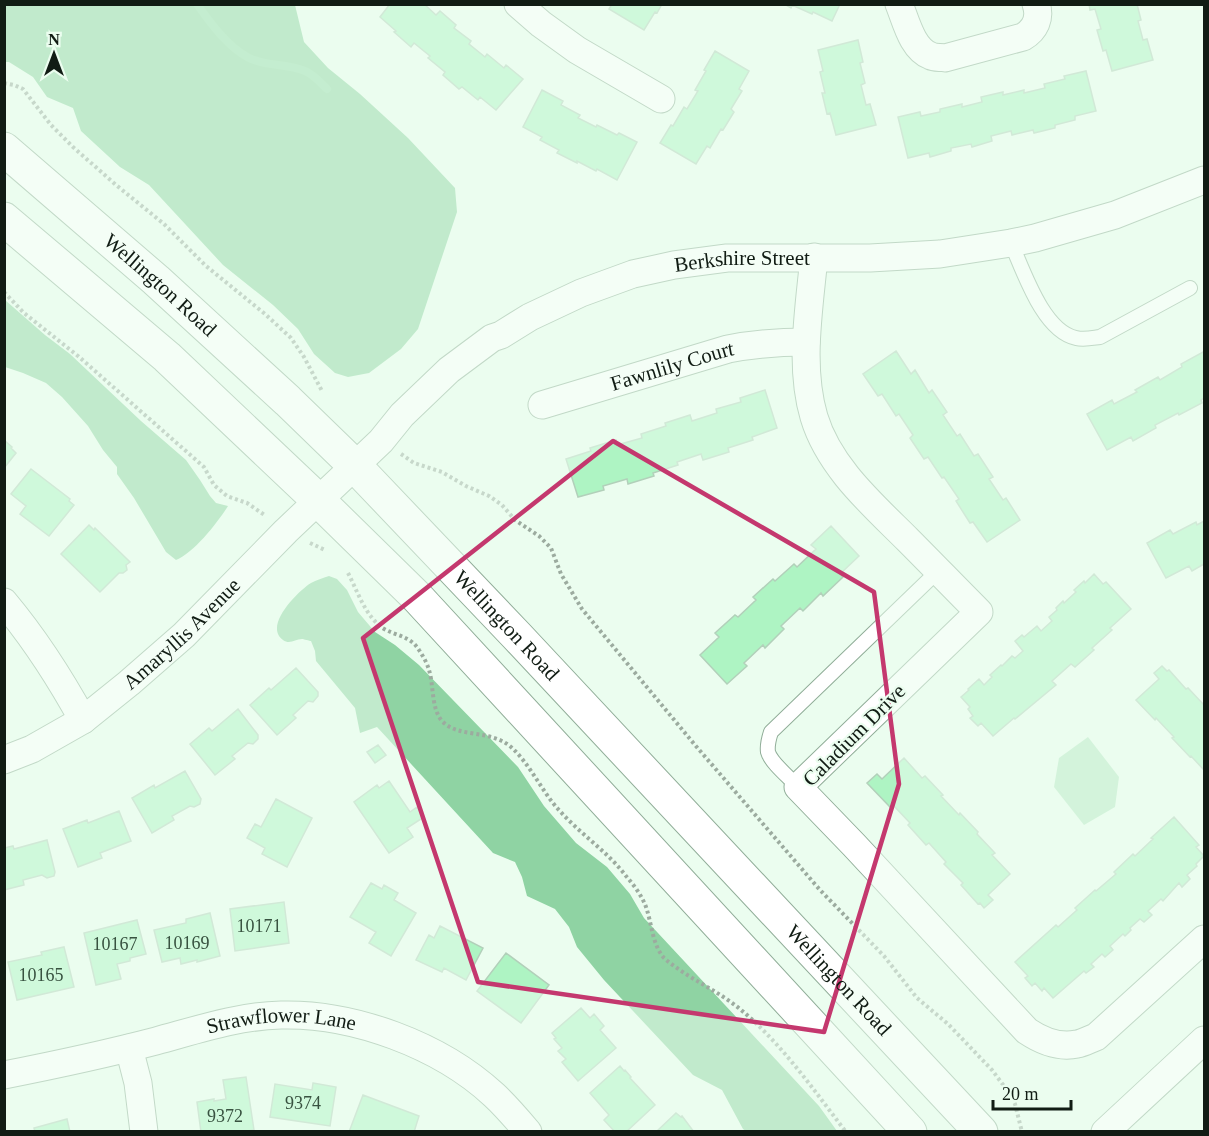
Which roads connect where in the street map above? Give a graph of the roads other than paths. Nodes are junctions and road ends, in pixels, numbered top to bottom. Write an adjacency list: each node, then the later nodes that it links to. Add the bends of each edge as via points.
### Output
1 (518, 4): 4 (street)
2 (899, 4): 3 (street, via 920,50 932,57 945,58 1030,33 1037,23)
3 (1036, 4)
4 (547, 14): 5 (street, via 577,50)
5 (661, 99)
6 (4, 149): 14 (main road, Wellington Road, via 288,401)
7 (1204, 180): 9 (street, Berkshire Street, via 1115,216)
8 (4, 219): 14 (main road, Wellington Road, via 166,357)
9 (1011, 243): 10 (street, Berkshire Street, via 940,254); 11 (lane, via 1049,320 1061,332 1076,338 1100,337)
10 (814, 258): 12 (street, Caladium Drive); 14 (street, Berkshire Street, via 727,258 674,265 581,292 492,338 449,370)
11 (1190, 288)
12 (806, 342): 13 (street, Fawnlily Court, via 728,349); 15 (street, Caladium Drive, via 814,417 825,444 864,496)
13 (542, 405)
14 (338, 482): 17 (street, Amaryllis Avenue, via 183,635); 26 (main road, Wellington Road, via 417,597); 27 (main road, Wellington Road, via 516,634)
15 (939, 570): 19 (lane, via 771,732 768,753); 19 (street, Caladium Drive, via 979,612)
16 (4, 602): 17 (street, via 57,674)
17 (83, 720): 18 (street, Amaryllis Avenue)
18 (4, 760)
19 (798, 786): 20 (street, Caladium Drive, via 1027,1031 1040,1040 1058,1045 1078,1044 1096,1037)
20 (1204, 939)
21 (1204, 1040): 28 (street)
22 (129, 1048): 23 (street, Strawflower Lane); 24 (street); 25 (street, Strawflower Lane, via 255,1017 333,1018 389,1034 453,1064 494,1095)
23 (4, 1075)
24 (144, 1131)
25 (528, 1131)
26 (910, 1131)
27 (981, 1131)
28 (1105, 1131)

